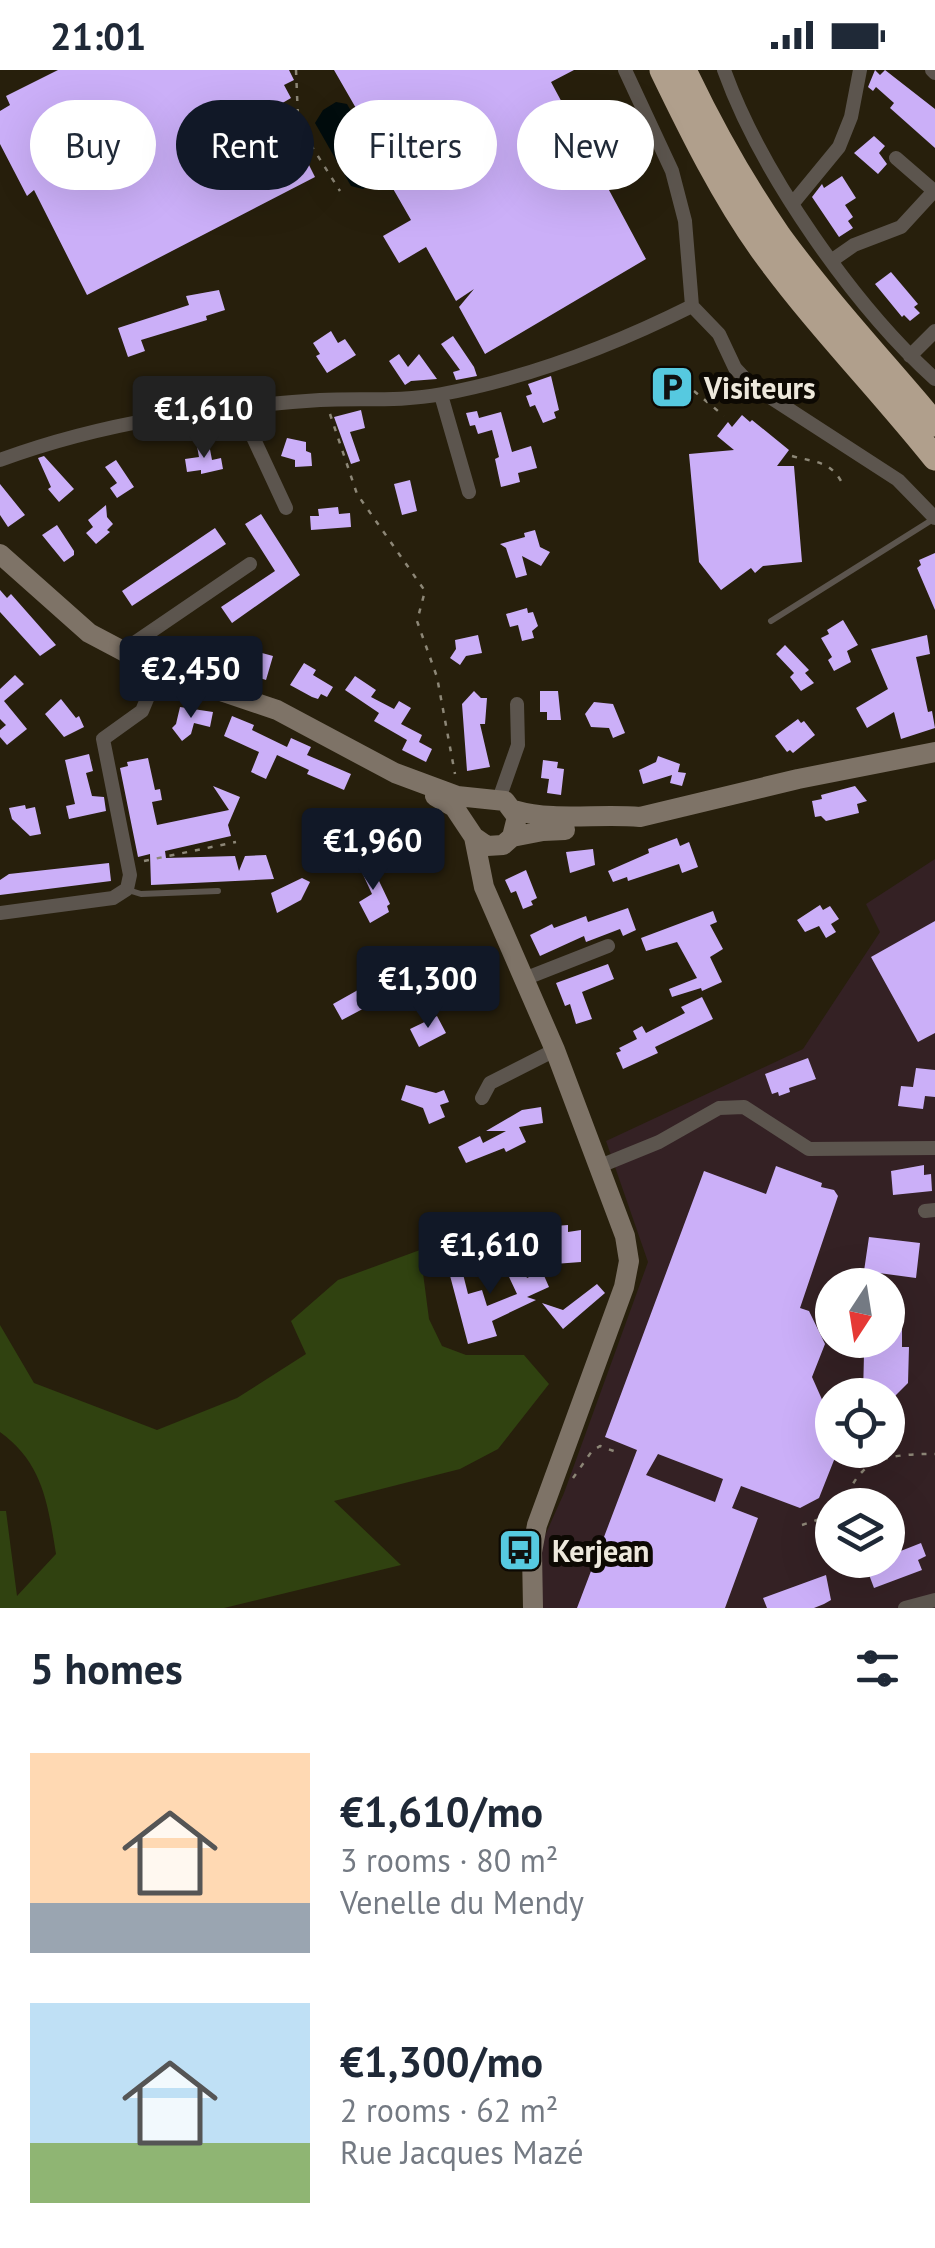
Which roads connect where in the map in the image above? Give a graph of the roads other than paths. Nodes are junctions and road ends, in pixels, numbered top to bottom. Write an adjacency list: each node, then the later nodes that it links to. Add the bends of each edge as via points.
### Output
1 (625, 70): 10 (street, via 672,171 685,220)
2 (662, 70): 17 (highway, via 761,248)
3 (684, 70): 16 (highway, via 779,235)
4 (724, 70): 8 (street, via 750,131)
5 (860, 70): 8 (street, via 838,147)
6 (896, 158): 7 (street)
7 (935, 190): 9 (street, via 901,226)
8 (793, 203): 9 (street)
9 (830, 261): 12 (street)
10 (692, 306): 14 (street, via 627,338); 21 (street, via 750,384 898,480)
11 (935, 330): 12 (street)
12 (910, 356): 13 (street)
13 (935, 379)
14 (440, 394): 15 (street); 19 (street)
15 (246, 408): 18 (street, via 143,418); 20 (street)
16 (935, 424)
17 (935, 458)
18 (0, 460)
19 (469, 492)
20 (286, 508)
21 (935, 518): 24 (lane)
22 (1, 557): 25 (street)
23 (250, 564): 25 (street)
24 (771, 621)
25 (120, 652): 26 (street)
26 (159, 670): 29 (street, via 277,710); 35 (street, via 142,711 103,739 128,864)
27 (518, 704): 30 (street, via 518,746)
28 (935, 752): 31 (street)
29 (396, 773): 30 (street, via 457,796); 32 (street, via 454,807)
30 (501, 802): 31 (street, via 543,818); 32 (street, via 475,806); 33 (street, via 518,824)
31 (640, 817): 33 (street, via 610,828)
32 (472, 832): 33 (street, via 487,846); 34 (street)
33 (508, 841): 34 (street)
34 (482, 876): 39 (street)
35 (127, 890): 36 (lane); 37 (street, via 113,898)
36 (218, 891)
37 (0, 913)
38 (608, 946): 39 (street)
39 (524, 979): 40 (street)
40 (555, 1050): 41 (street, via 490,1083); 43 (street)
41 (482, 1098)
42 (935, 1148): 43 (street, via 808,1149 744,1106 719,1108)
43 (600, 1166): 45 (street, via 629,1261 537,1525)
44 (935, 1600): 46 (street)
45 (533, 1608)
46 (905, 1608)

